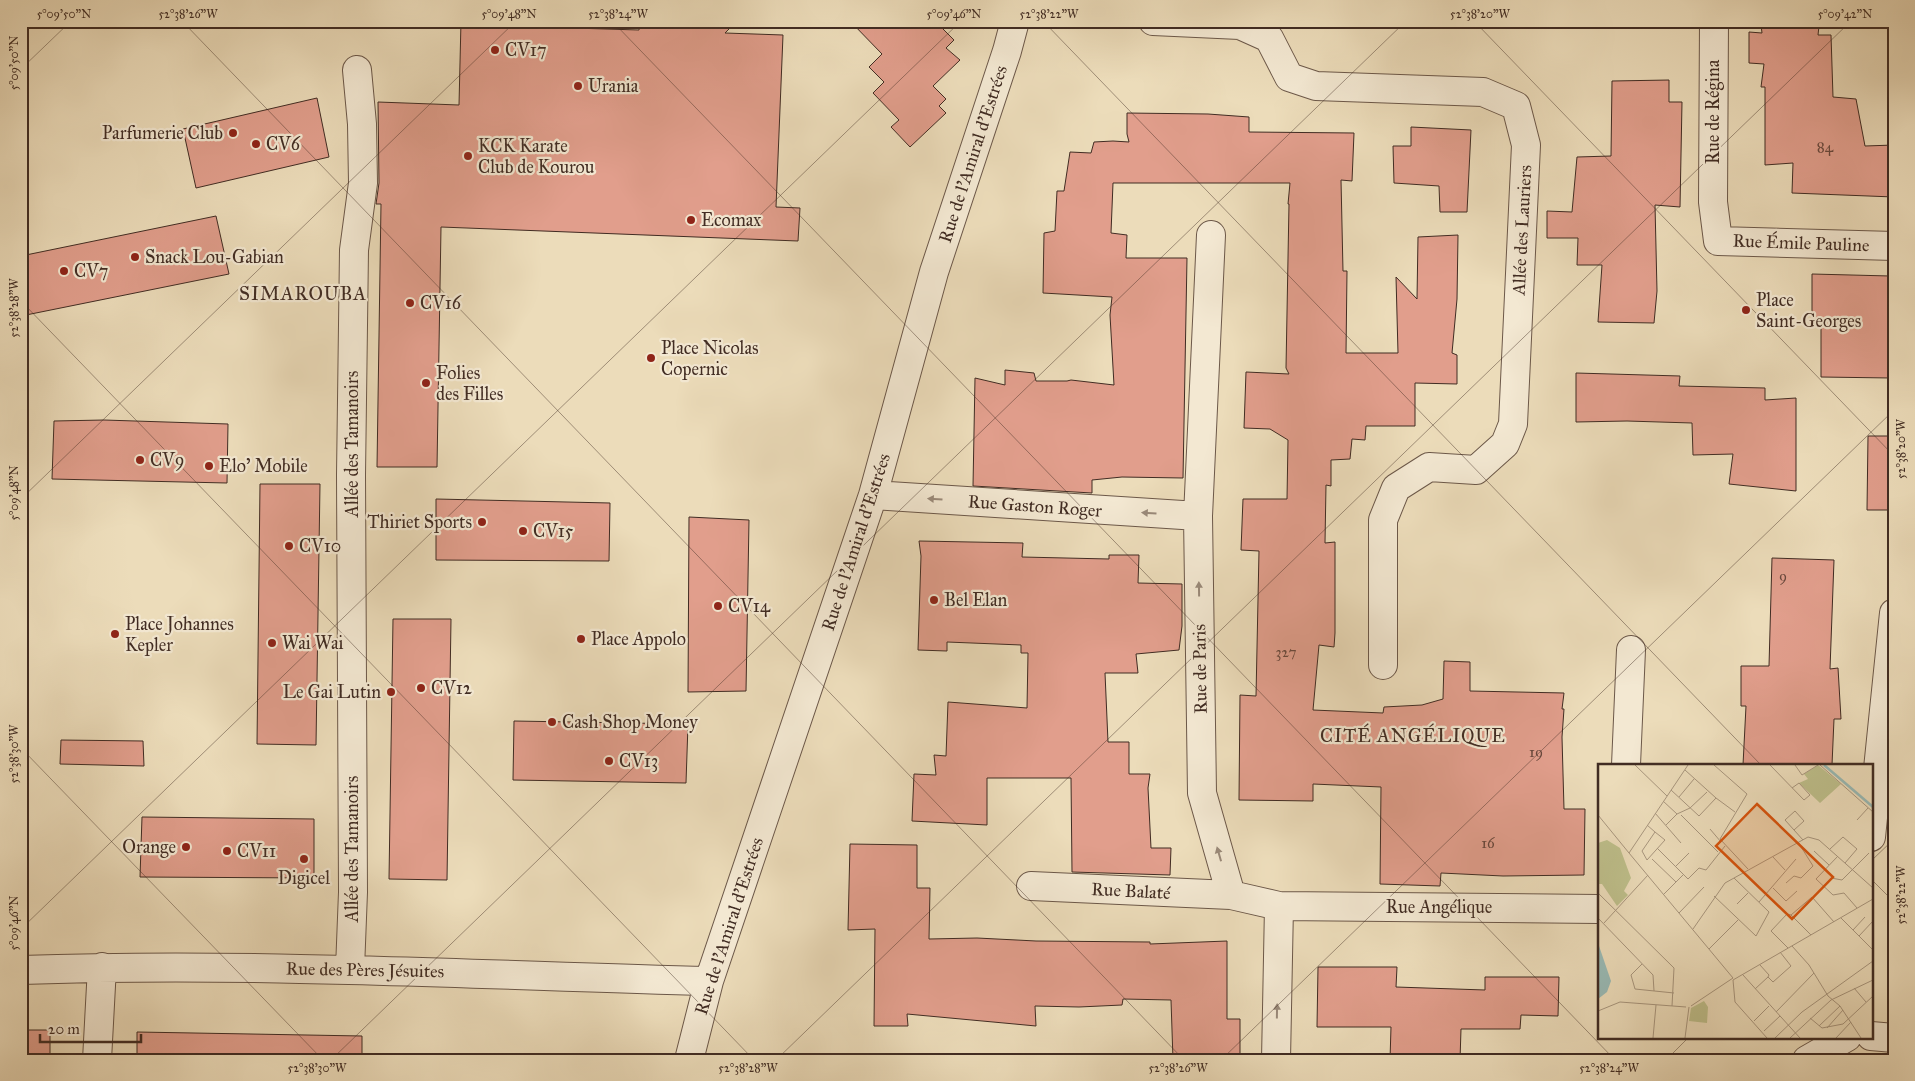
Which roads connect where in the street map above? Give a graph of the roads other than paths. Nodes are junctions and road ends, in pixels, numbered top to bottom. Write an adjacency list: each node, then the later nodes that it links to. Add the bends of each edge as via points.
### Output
1 (1015, 21): 8 (street, Rue de l'Amiral d'Estrées, via 934,272)
2 (1153, 21): 12 (street, Allée des Lauriers, via 1240,25 1269,38 1289,77 1316,86 1483,92 1516,106 1526,145 1513,424 1505,444 1476,470 1429,467 1396,488 1383,520)
3 (1714, 21): 5 (street, Rue de Régina)
4 (357, 70): 20 (street, Allée des Tamanoirs, via 363,183 354,250 351,475 353,892)
5 (1713, 202): 7 (street, Rue Émile Pauline, via 1718,241)
6 (1211, 235): 9 (street, Rue de Paris)
7 (1894, 246)
8 (873, 495): 9 (street, Rue Gaston Roger, one-way to 8); 22 (street, Rue de l'Amiral d'Estrées)
9 (1198, 516): 16 (street, Rue de Paris, one-way to 9, via 1202,793)
10 (1894, 613): 14 (street)
11 (1631, 650): 13 (street)
12 (1383, 665)
13 (1626, 764)
14 (1872, 827)
15 (1031, 886): 16 (street, Rue Balaté)
16 (1231, 895): 17 (street)
17 (1280, 906): 18 (street, Rue Angélique); 28 (street, one-way to 17)
18 (1598, 908)
19 (102, 967): 20 (street, Rue des Pères Jésuites); 21 (street, Rue des Pères Jésuites); 26 (street)
20 (350, 969): 22 (street, Rue des Pères Jésuites)
21 (21, 970)
22 (709, 981): 27 (street, Rue de l'Amiral d'Estrées)
23 (1872, 1036): 25 (street)
24 (1845, 1038): 29 (street)
25 (1894, 1038)
26 (96, 1060)
27 (689, 1060)
28 (1276, 1060)
29 (1807, 1060)

